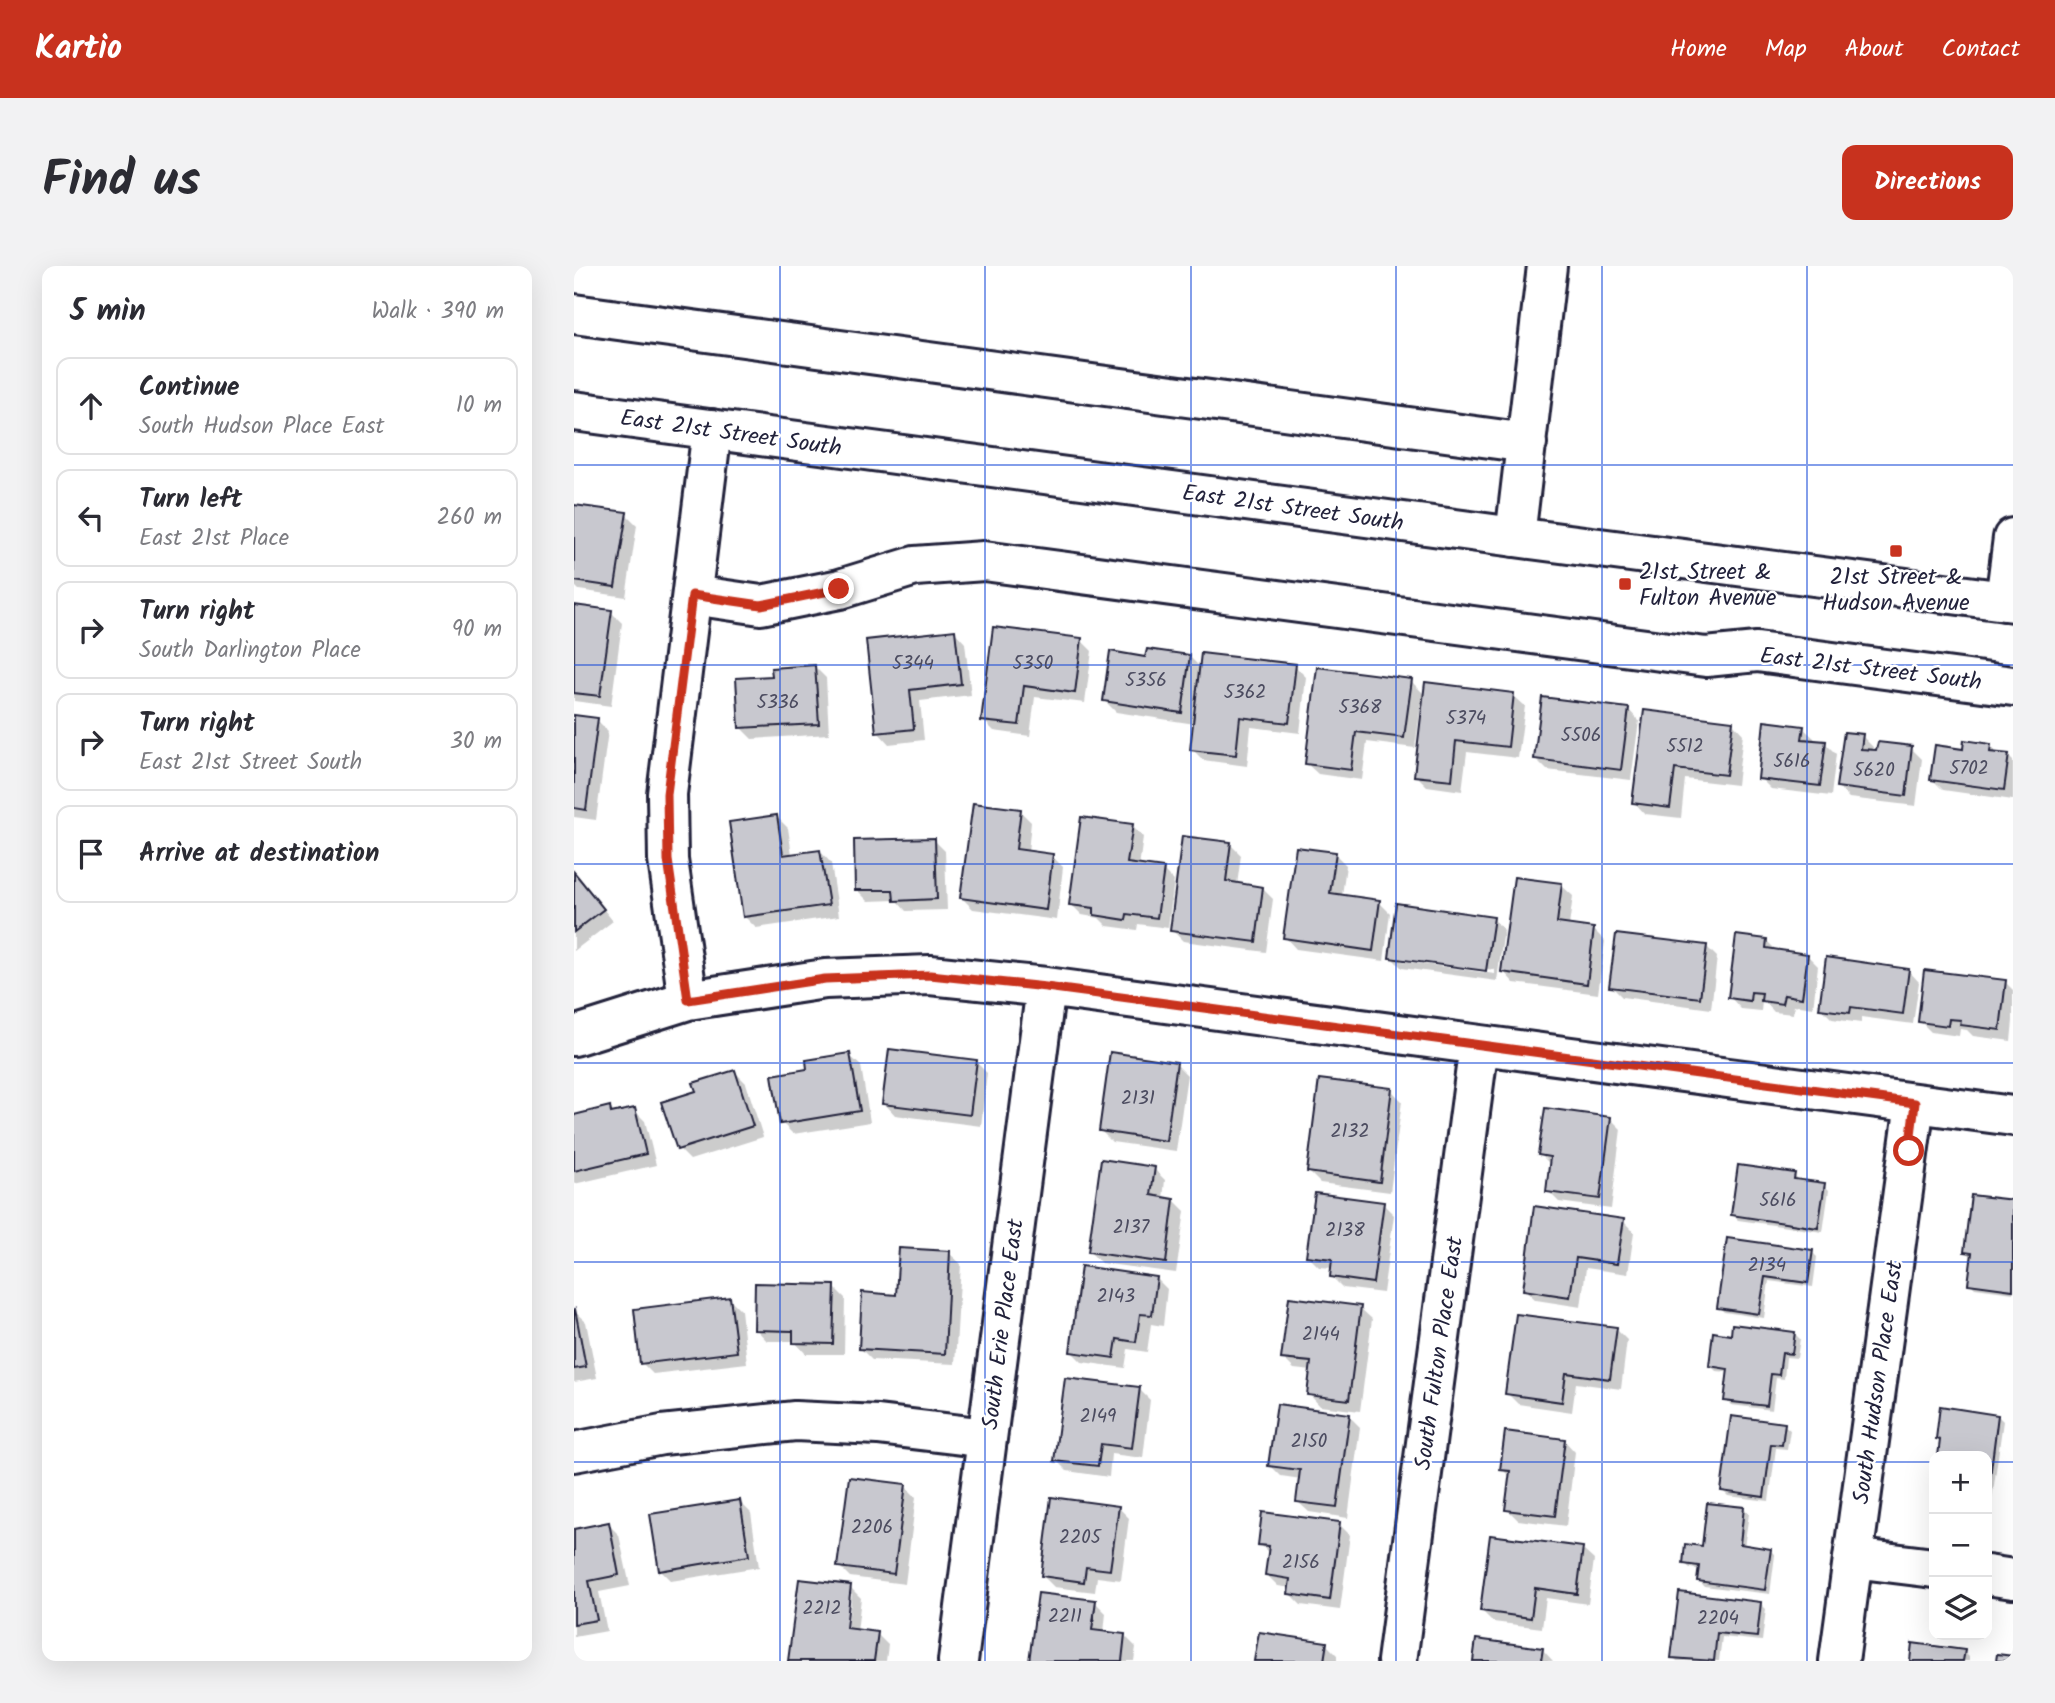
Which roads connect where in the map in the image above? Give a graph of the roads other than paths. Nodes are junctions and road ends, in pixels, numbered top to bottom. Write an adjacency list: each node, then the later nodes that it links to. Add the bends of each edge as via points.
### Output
1 (1546, 266): 5 (street)
2 (574, 314): 5 (street)
3 (574, 411): 4 (street, East 21st Street South)
4 (712, 429): 6 (street, East 21st Street South); 8 (street)
5 (1527, 443): 6 (street)
6 (1515, 537): 9 (street, East 21st Street South)
7 (2013, 538): 9 (street)
8 (692, 595): 10 (street, East 21st Street South, via 761,605 839,589 915,566 984,561 1706,657 1757,652); 12 (street, via 667,794 668,860)
9 (2009, 601)
10 (2013, 686)
11 (1046, 987): 12 (street, via 930,975 825,979); 14 (street); 17 (street, South Erie Place East)
12 (688, 1000): 13 (street)
13 (574, 1036)
14 (1479, 1045): 15 (street); 24 (street, South Fulton Place East)
15 (1915, 1103): 16 (street); 19 (street, South Hudson Place East)
16 (2013, 1116)
17 (987, 1438): 18 (street, via 795,1421 662,1435); 23 (street, South Erie Place East)
18 (574, 1452)
19 (1853, 1558): 20 (street); 25 (street, South Hudson Place East)
20 (1929, 1567)
21 (1992, 1576): 22 (street)
22 (2013, 1579)
23 (958, 1661)
24 (1397, 1661)
25 (1839, 1661)

